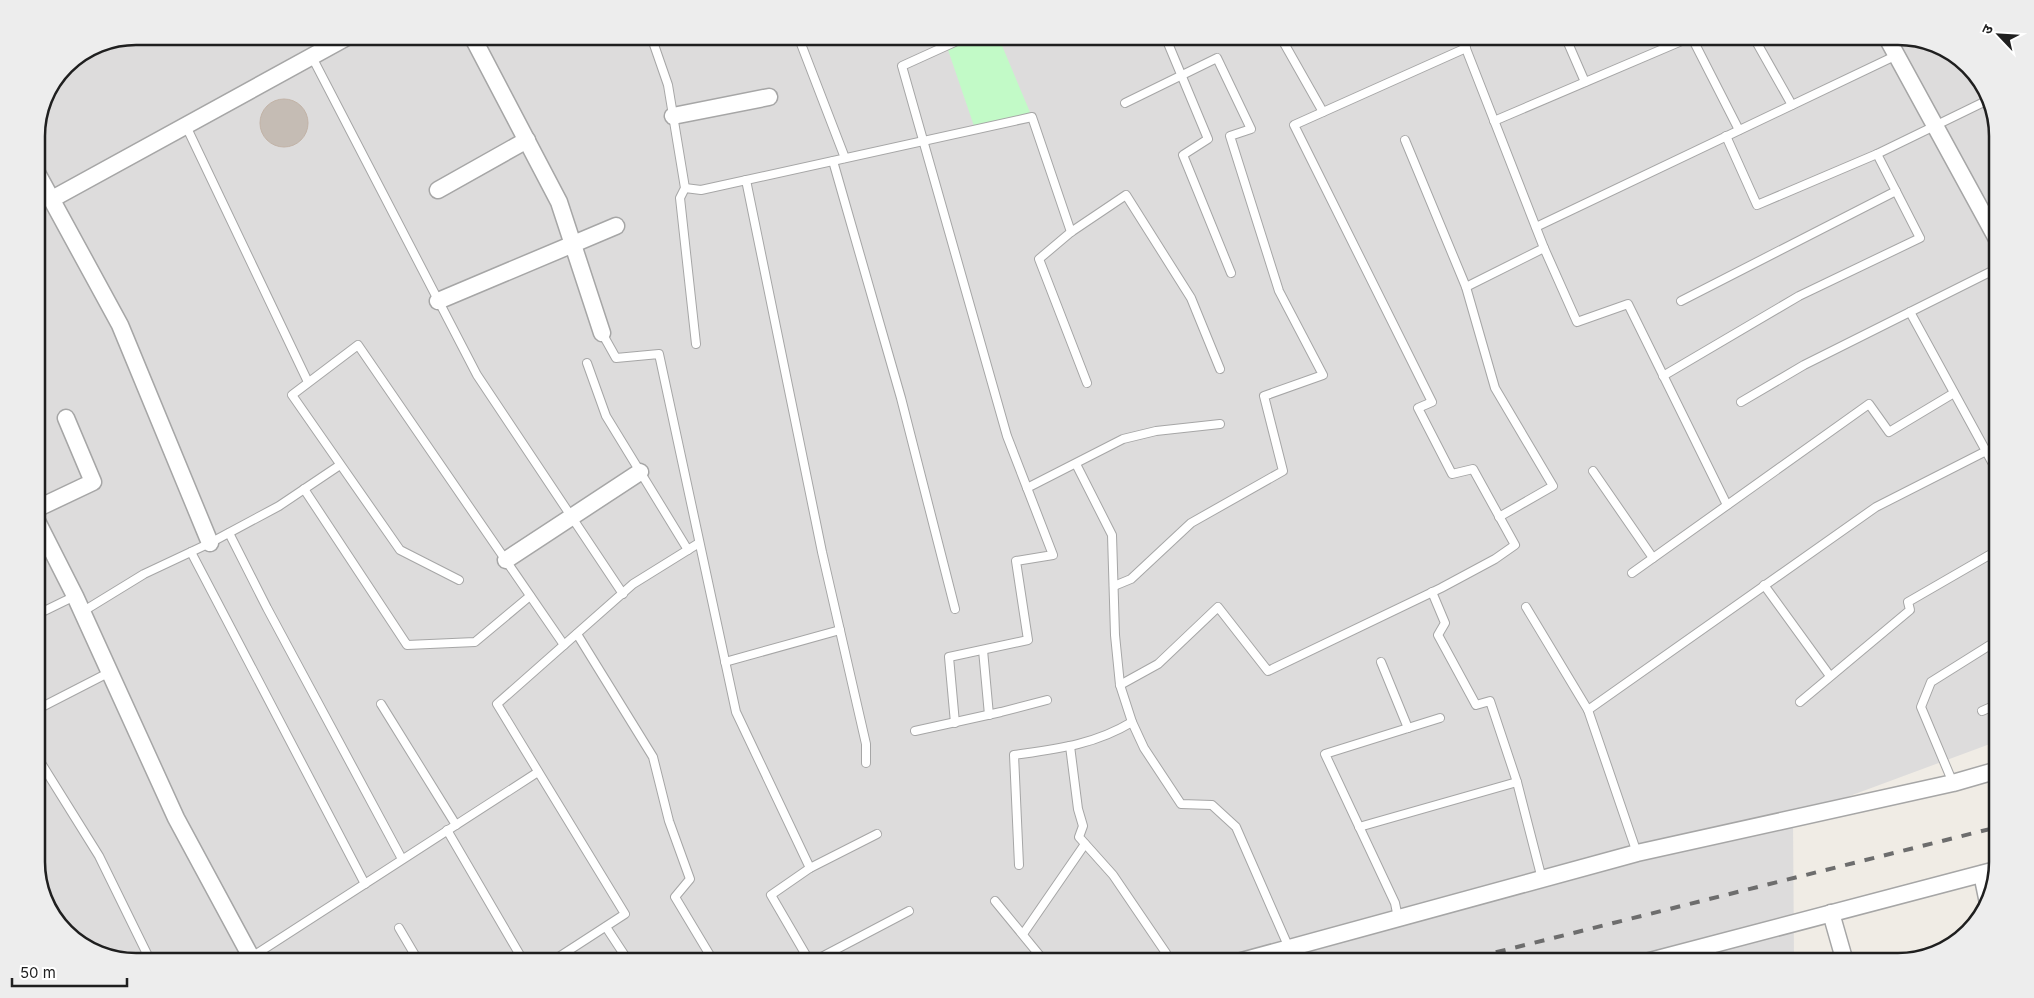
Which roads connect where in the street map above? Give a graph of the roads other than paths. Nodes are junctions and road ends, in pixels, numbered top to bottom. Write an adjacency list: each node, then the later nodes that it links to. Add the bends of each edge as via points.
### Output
1 (332, 45): 16 (street)
2 (477, 45): 30 (street)
3 (654, 45): 24 (lane, via 668,85)
4 (801, 45): 34 (lane)
5 (948, 45): 32 (lane, via 902,66)
6 (1169, 45): 17 (lane)
7 (1285, 45): 23 (lane)
8 (1465, 45): 14 (lane)
9 (1569, 45): 18 (lane)
10 (1670, 45): 18 (lane)
11 (1696, 45): 28 (lane)
12 (1757, 45): 22 (lane)
13 (1891, 45): 15 (street)
14 (1466, 48): 23 (lane); 25 (lane)
15 (1896, 55): 22 (lane); 26 (street)
16 (312, 56): 27 (street); 51 (lane)
17 (1182, 76): 20 (lane); 48 (lane, via 1208,139 1183,155); 89 (lane, via 1217,58 1251,129 1230,136 1279,291 1323,376 1264,396 1283,472 1191,523 1131,579)
18 (1585, 82): 25 (lane)
19 (769, 97): 24 (street)
20 (1125, 103)
21 (1982, 103): 26 (lane)
22 (1792, 105): 28 (lane)
23 (1323, 112): 77 (lane, via 1294,125 1432,402 1418,408 1452,474 1473,469)
24 (673, 116): 38 (lane)
25 (1494, 121): 44 (lane)
26 (1936, 125): 33 (lane); 42 (street)
27 (186, 126): 41 (street); 59 (lane)
28 (1739, 130): 29 (lane)
29 (1726, 136): 33 (lane, via 1757,205); 44 (lane)
30 (526, 140): 39 (street); 46 (street, via 560,202)
31 (1405, 140): 50 (lane)
32 (922, 141): 34 (lane); 45 (lane, via 1032,117); 72 (lane, via 1007,436)
33 (1877, 154): 40 (lane)
34 (845, 158): 35 (lane)
35 (833, 161): 36 (lane); 96 (lane, via 901,398)
36 (746, 180): 38 (lane, via 701,190); 99 (lane)
37 (45, 187): 41 (street)
38 (685, 188): 55 (lane, via 680,198)
39 (438, 190)
40 (1896, 191): 52 (lane); 58 (lane, via 1920,238 1799,296)
41 (52, 199): 79 (street, via 120,325)
42 (1989, 224)
43 (616, 226): 46 (street)
44 (1536, 227): 47 (lane)
45 (1071, 232): 57 (lane, via 1126,195 1191,298); 60 (lane, via 1039,259)
46 (573, 243): 51 (street); 54 (street)
47 (1544, 248): 50 (lane); 58 (lane, via 1577,322 1628,304)
48 (1231, 272)
49 (1989, 272): 53 (lane)
50 (1466, 287): 77 (lane, via 1495,388 1553,486)
51 (438, 301): 76 (lane, via 477,375)
52 (1682, 301)
53 (1910, 312): 61 (lane); 62 (lane, via 1804,365)
54 (602, 333): 80 (lane, via 616,358 659,354)
55 (696, 344)
56 (587, 363): 71 (lane, via 606,416)
57 (1220, 370)
58 (1663, 376): 75 (lane)
59 (308, 382): 69 (lane, via 292,395); 86 (lane, via 358,345)
60 (1086, 382)
61 (1954, 393): 66 (lane); 75 (lane, via 1889,432 1869,404)
62 (1741, 402)
63 (66, 418): 74 (street, via 93,482)
64 (1220, 424): 68 (lane, via 1156,432 1123,440)
65 (1989, 450): 66 (lane)
66 (1986, 451): 67 (lane); 90 (lane, via 1876,507)
67 (1989, 456)
68 (1076, 464): 72 (lane); 89 (lane, via 1112,535)
69 (340, 465): 73 (lane); 88 (lane, via 400,550)
70 (1592, 471): 85 (lane)
71 (640, 472): 76 (street); 82 (lane)
72 (1027, 488): 103 (lane, via 1053,555 1016,561 1028,640)
73 (304, 489): 78 (lane); 94 (lane, via 407,645 475,642)
74 (45, 505)
75 (1727, 505): 85 (lane)
76 (572, 517): 86 (street); 92 (lane)
77 (1499, 517): 91 (lane, via 1515,545)
78 (229, 533): 79 (lane); 135 (lane)
79 (210, 543): 83 (lane)
80 (699, 543): 82 (lane); 104 (lane)
81 (45, 545): 93 (street)
82 (688, 550): 92 (lane, via 633,584)
83 (191, 552): 98 (lane, via 144,574); 140 (lane)
84 (1989, 555): 107 (lane, via 1908,602 1910,610)
85 (1653, 558): 87 (lane)
86 (506, 560): 94 (lane)
87 (1632, 573)
88 (459, 580)
89 (1114, 586): 108 (lane)
90 (1764, 586): 107 (lane); 114 (lane)
91 (1432, 592): 108 (lane, via 1268,671 1218,607 1158,664); 127 (lane, via 1445,623 1438,635 1476,705 1490,701)
92 (623, 594): 100 (lane)
93 (75, 596): 97 (lane); 98 (street)
94 (530, 596): 101 (lane)
95 (1526, 607): 114 (lane)
96 (955, 609)
97 (45, 611)
98 (82, 612): 106 (street)
99 (840, 630): 104 (lane); 123 (lane, via 866,744)
100 (577, 634): 101 (lane); 156 (lane, via 654,757 668,821 690,879 675,898)
101 (564, 645): 125 (lane, via 497,704)
102 (1989, 646): 128 (lane, via 1931,682 1921,707)
103 (983, 650): 116 (lane); 119 (lane, via 949,657)
104 (725, 662): 137 (lane, via 736,712)
105 (1381, 662): 120 (lane)
106 (110, 672): 112 (lane); 150 (street, via 176,818)
107 (1830, 676): 110 (lane)
108 (1120, 684): 118 (lane)
109 (1047, 700): 116 (lane)
110 (1800, 702)
111 (381, 704): 129 (lane)
112 (45, 705)
113 (1989, 708): 115 (lane)
114 (1588, 710): 134 (lane)
115 (1982, 711)
116 (990, 715): 119 (lane)
117 (1440, 718): 120 (lane)
118 (1132, 722): 122 (lane, via 1110,736); 148 (lane, via 1144,748 1181,804 1212,805 1236,827)
119 (956, 723): 121 (lane)
120 (1408, 728): 130 (lane, via 1325,754)
121 (914, 731)
122 (1070, 746): 133 (lane, via 1078,809 1084,826 1079,837); 136 (lane, via 1014,755)
123 (866, 763)
124 (45, 769): 149 (lane, via 99,856)
125 (538, 772): 129 (lane); 145 (lane, via 625,914)
126 (1989, 773): 128 (street)
127 (1517, 782): 130 (lane); 139 (lane)
128 (1953, 783): 134 (street)
129 (456, 825): 131 (lane)
130 (1359, 826): 144 (lane, via 1395,903)
131 (447, 830): 135 (lane); 153 (lane)
132 (877, 834): 137 (lane)
133 (1084, 844): 147 (lane); 160 (lane, via 1112,875)
134 (1637, 853): 139 (street)
135 (402, 859): 140 (lane)
136 (1019, 865)
137 (810, 868): 157 (lane, via 771,895)
138 (1989, 872): 143 (street)
139 (1542, 879): 144 (street)
140 (365, 884): 151 (lane)
141 (995, 901): 147 (lane)
142 (909, 911): 158 (lane)
143 (1830, 913): 162 (street); 163 (street)
144 (1398, 919): 148 (street)
145 (606, 927): 154 (lane); 155 (lane)
146 (399, 928): 152 (lane)
147 (1023, 934): 159 (lane)
148 (1289, 949): 161 (street)
149 (146, 953)
150 (244, 953)
151 (256, 953)
152 (414, 953)
153 (519, 953)
154 (565, 953)
155 (623, 953)
156 (709, 953)
157 (806, 953)
158 (828, 953)
159 (1038, 953)
160 (1166, 953)
161 (1273, 953)
162 (1680, 953)
163 (1841, 953)

